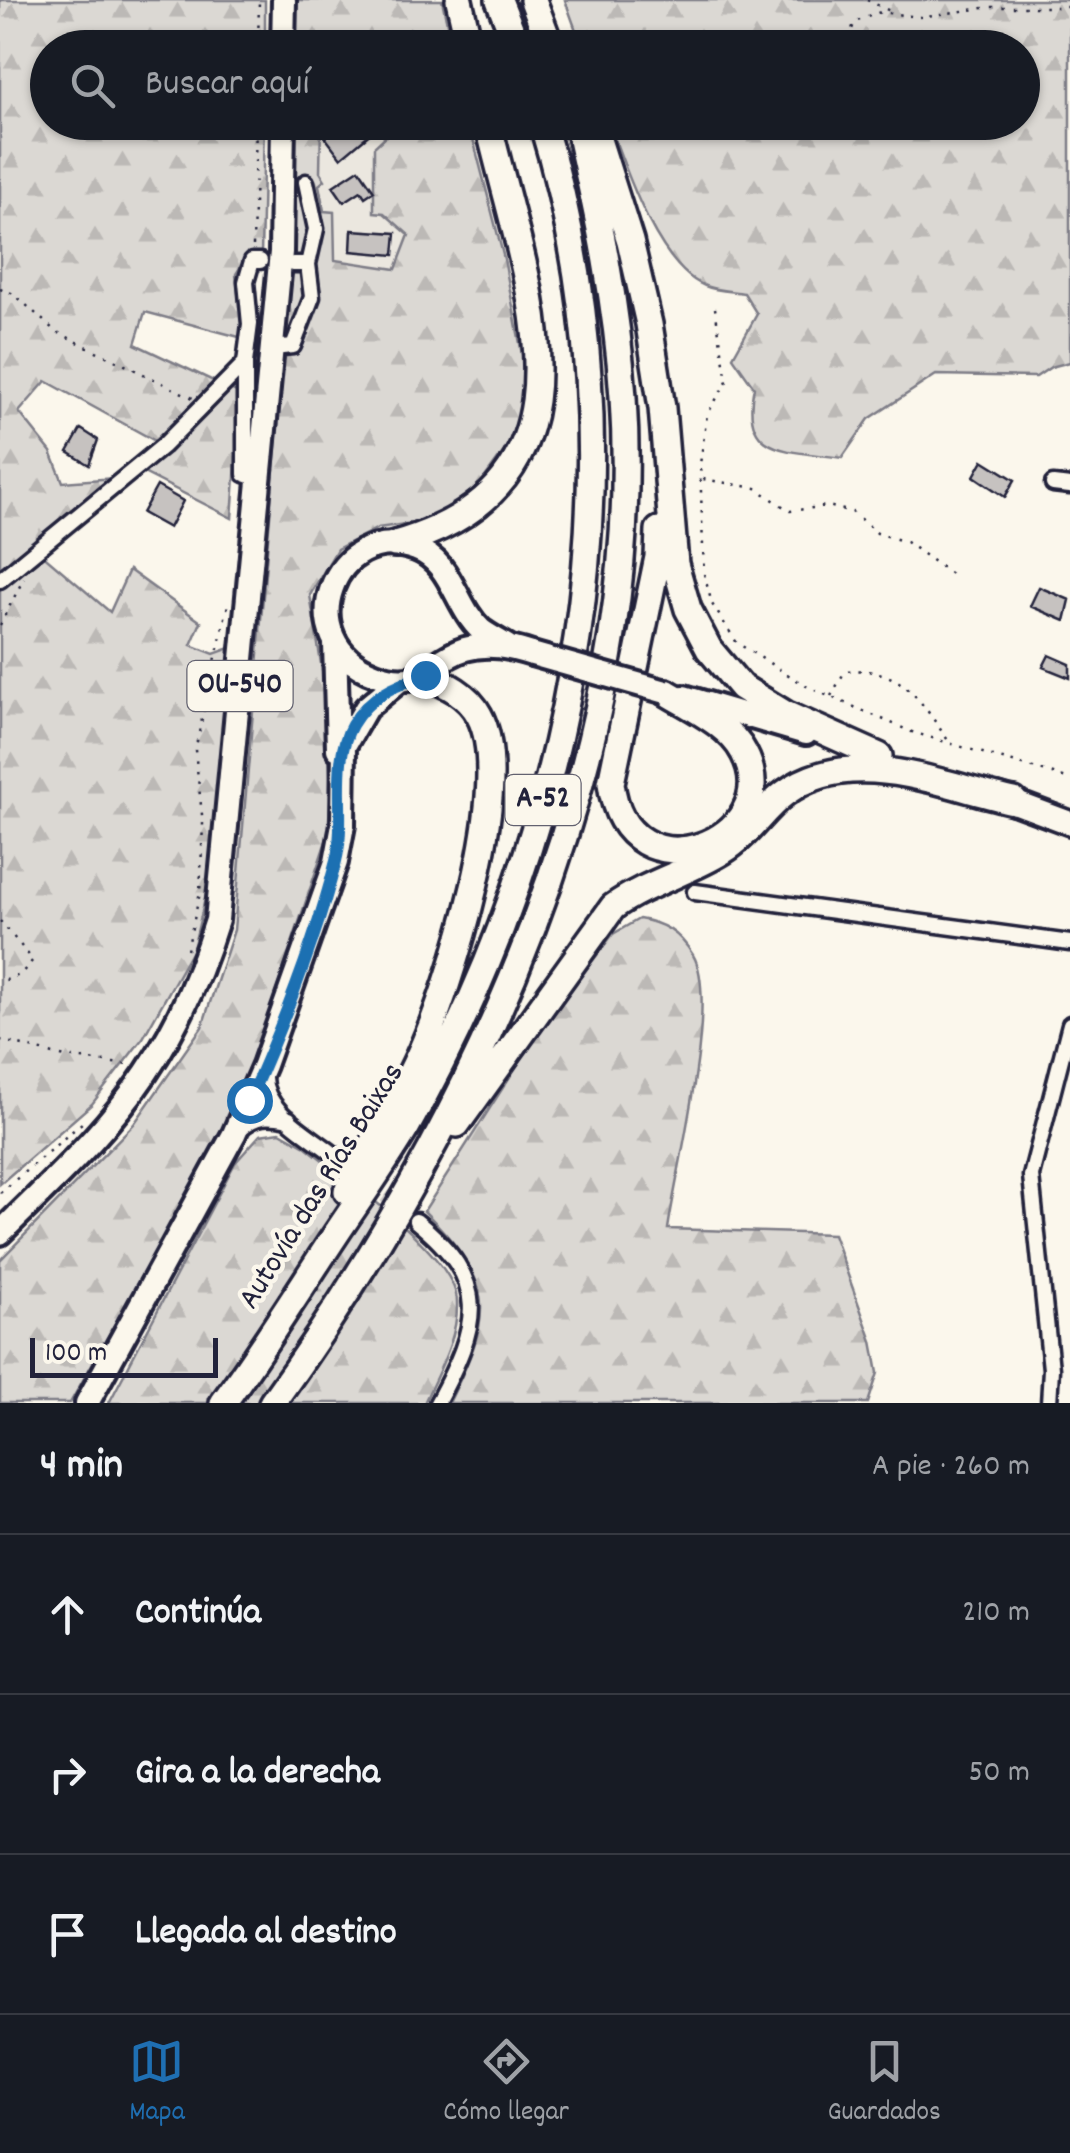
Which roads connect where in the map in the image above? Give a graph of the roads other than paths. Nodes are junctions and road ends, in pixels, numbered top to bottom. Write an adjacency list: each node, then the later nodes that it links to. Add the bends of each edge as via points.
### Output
1 (284, 0): 6 (main road)
2 (459, 0): 7 (highway)
3 (499, 0): 8 (highway)
4 (533, 0): 9 (highway)
5 (548, 0): 10 (highway)
6 (283, 30)
7 (466, 30)
8 (511, 30)
9 (544, 30)
10 (559, 30)
11 (283, 140): 18 (main road, OU-540)
12 (492, 140): 24 (highway, via 534,323 537,410 502,484 452,525)
13 (546, 140): 49 (highway, Autovía das Rías Baixas / A-52, via 583,309 592,470 586,578 543,798 507,908 406,1127)
14 (581, 140): 45 (highway, Autovía das Rías Baixas / A-52, via 610,270 624,399 625,487 604,690 555,868 512,983)
15 (598, 140): 20 (highway, via 630,241)
16 (306, 182): 18 (street, via 316,229 300,264 312,297 293,346)
17 (256, 261): 19 (street, via 246,282)
18 (272, 348): 21 (main road, OU-540)
19 (245, 363): 21 (street, via 245,474); 25 (street, via 164,446)
20 (662, 408): 29 (highway, via 658,557 611,783 614,807 628,830 650,844 690,851 726,834 740,819 748,801 746,754 725,730); 30 (highway, via 675,564 709,649 741,687)
21 (260, 479): 42 (main road, OU-540, via 217,920 197,985 141,1085)
22 (1054, 484): 23 (street)
23 (1070, 486)
24 (396, 544): 26 (main road, via 350,560 335,580 327,604); 27 (main road, via 434,560 480,629)
25 (0, 580)
26 (335, 644): 28 (main road, via 354,665); 31 (main road)
27 (507, 646): 28 (main road, via 464,649); 29 (main road, bridge)
28 (413, 678): 31 (main road, via 352,725); 48 (highway, via 469,700 488,744 492,778 458,954 420,1055 340,1202)
29 (666, 692): 30 (main road)
30 (879, 756): 32 (main road)
31 (343, 778): 37 (main road, via 336,862)
32 (1014, 802): 33 (main road); 45 (highway, via 851,766 812,776 721,853 644,885 613,907)
33 (1070, 823)
34 (694, 892): 35 (street)
35 (1070, 943)
36 (1070, 1024): 52 (street, via 1030,1176)
37 (264, 1065): 38 (main road); 39 (street)
38 (249, 1100): 39 (street); 40 (main road)
39 (271, 1110): 40 (street); 41 (street)
40 (234, 1134): 47 (main road)
41 (336, 1156)
42 (42, 1192): 44 (main road, OU-540); 46 (main road)
43 (416, 1221): 51 (street, via 460,1262 471,1297 470,1326)
44 (0, 1232)
45 (380, 1235): 50 (highway, Autovía das Rías Baixas / A-52)
46 (0, 1245)
47 (87, 1403)
48 (211, 1403)
49 (223, 1403)
50 (272, 1403)
51 (437, 1403)
52 (1049, 1403)

